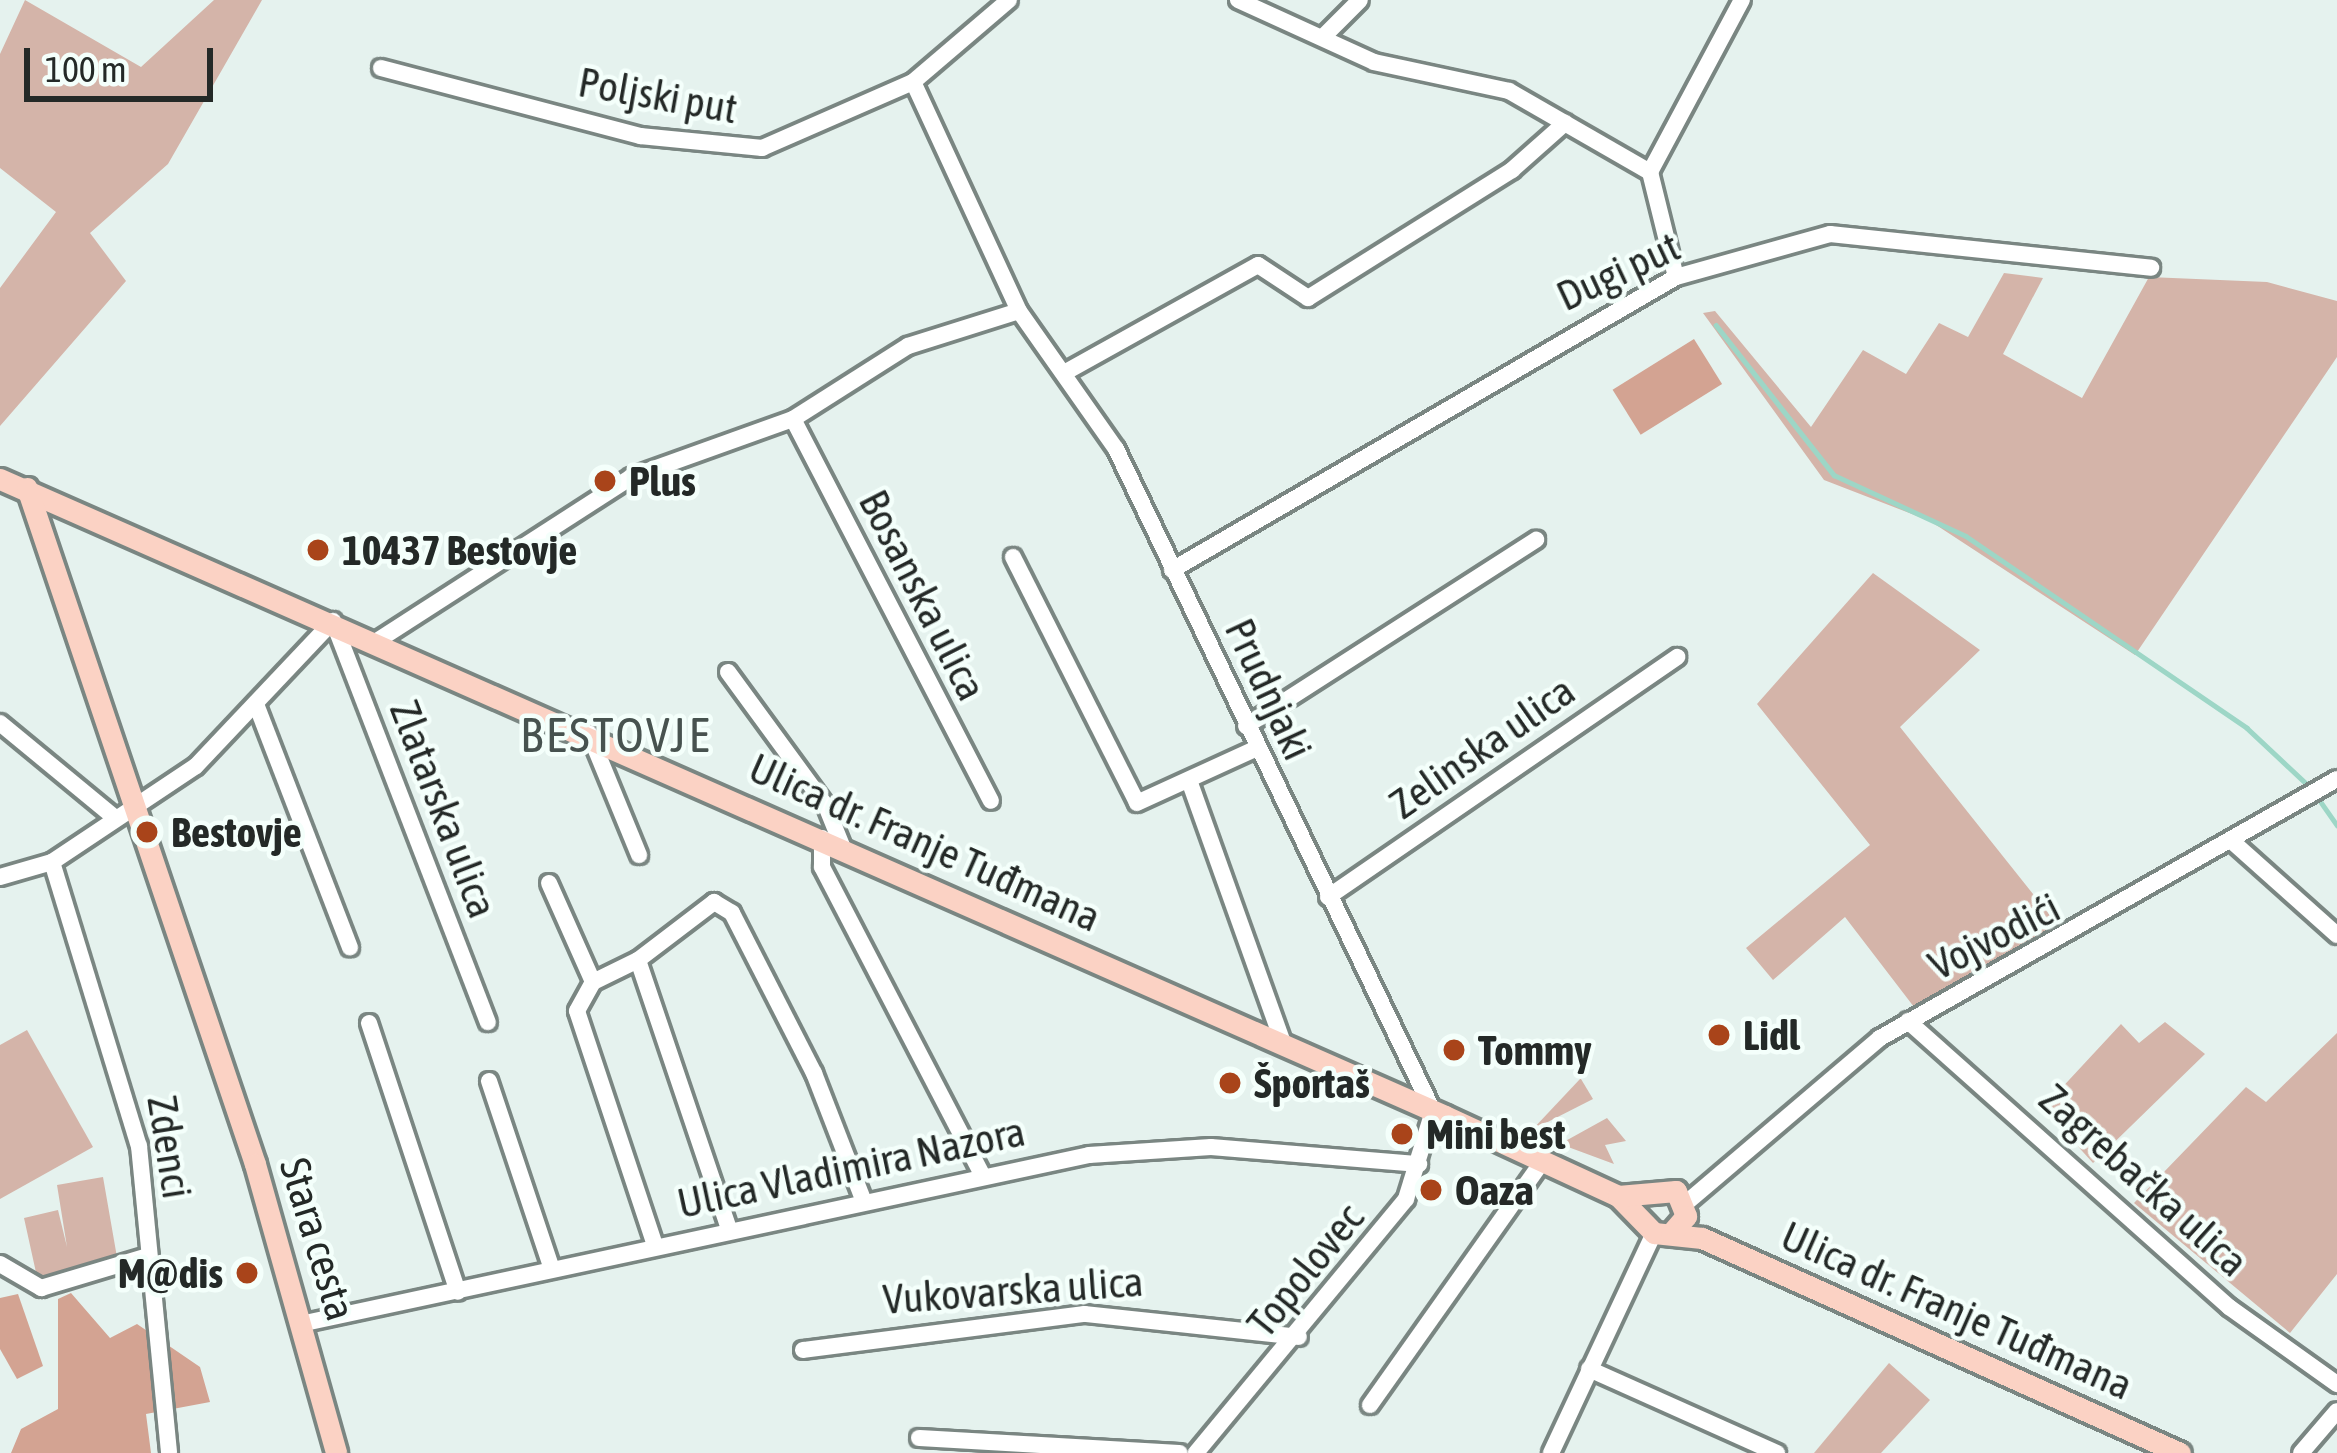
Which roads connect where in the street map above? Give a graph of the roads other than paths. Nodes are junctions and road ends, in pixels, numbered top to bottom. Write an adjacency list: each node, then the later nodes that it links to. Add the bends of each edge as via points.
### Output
1 (1009, 0): 7 (street, Poljski put)
2 (1238, 0): 5 (street)
3 (1360, 0): 5 (street)
4 (1735, 2): 9 (street)
5 (1323, 37): 8 (street, via 1374,62 1510,91)
6 (381, 68): 7 (street, Poljski put, via 724,150 805,136)
7 (913, 82): 12 (street, Prudnjaki)
8 (1565, 123): 9 (street); 13 (street, via 1309,298 1258,265)
9 (1650, 172): 11 (street)
10 (2151, 268): 11 (street, Dugi put, via 1830,234)
11 (1676, 277): 19 (street, Dugi put)
12 (1019, 311): 13 (street, Prudnjaki); 14 (street, via 908,346)
13 (1064, 373): 19 (street, Prudnjaki, via 1116,449)
14 (793, 418): 21 (street, via 631,477); 31 (street, Bosanska ulica)
15 (0, 478): 16 (main road, Ulica dr. Franje Tuđmana)
16 (27, 488): 20 (main road, Ulica dr. Franje Tuđmana); 32 (main road)
17 (1535, 539): 26 (street)
18 (1013, 557): 29 (street, via 1131,798 1144,804)
19 (1172, 570): 26 (street, Prudnjaki)
20 (333, 621): 21 (main road, Ulica dr. Franje Tuđmana); 24 (street); 47 (street, Zlatarska ulica)
21 (377, 641): 27 (main road, Ulica dr. Franje Tuđmana)
22 (1677, 657): 40 (street, Zelinska ulica)
23 (728, 673): 34 (street, via 796,761)
24 (256, 704): 32 (street); 42 (street)
25 (0, 723): 33 (street)
26 (1246, 726): 28 (street, Prudnjaki)
27 (589, 733): 34 (main road, Ulica dr. Franje Tuđmana); 36 (street)
28 (1257, 748): 29 (street); 40 (street, Prudnjaki)
29 (1190, 783): 48 (street)
30 (2331, 783): 35 (street, Vojvodići)
31 (992, 801)
32 (138, 807): 33 (street); 63 (main road, Stara cesta)
33 (113, 816): 37 (street)
34 (832, 843): 48 (main road, Ulica dr. Franje Tuđmana); 53 (street, via 822,867)
35 (2234, 843): 41 (street); 45 (street, Vojvodići)
36 (639, 855)
37 (52, 862): 38 (street); 59 (street, Zdenci, via 133,1115)
38 (0, 877)
39 (549, 883): 44 (street)
40 (1328, 897): 50 (street, Prudnjaki)
41 (2337, 935)
42 (350, 947)
43 (638, 960): 44 (street); 55 (street, via 723,902 814,1073); 57 (street)
44 (593, 982): 58 (street, via 578,1011)
45 (1908, 1021): 56 (street, Vojvodići); 67 (street, Zagrebačka ulica, via 2229,1307)
46 (369, 1022): 62 (street)
47 (488, 1022)
48 (1284, 1046): 50 (main road, Ulica dr. Franje Tuđmana)
49 (489, 1081): 61 (street)
50 (1433, 1111): 51 (main road, Ulica dr. Franje Tuđmana); 52 (street, Topolovec)
51 (1544, 1161): 54 (main road, Ulica dr. Franje Tuđmana); 68 (street)
52 (1419, 1164): 53 (street, Ulica Vladimira Nazora, via 1163,1147); 64 (street, Topolovec, via 1351,1279)
53 (982, 1174): 55 (street, Ulica Vladimira Nazora)
54 (1618, 1196): 56 (main road, Ulica dr. Franje Tuđmana); 56 (main road, via 1649,1191)
55 (862, 1197): 57 (street, Ulica Vladimira Nazora)
56 (1669, 1216): 66 (street, Vojvodići); 77 (main road, Ulica dr. Franje Tuđmana, via 1702,1238)
57 (729, 1229): 58 (street, Ulica Vladimira Nazora)
58 (655, 1246): 61 (street, Ulica Vladimira Nazora)
59 (148, 1256): 60 (street, via 41,1288); 71 (street, Zdenci)
60 (0, 1264)
61 (552, 1269): 62 (street, Ulica Vladimira Nazora)
62 (458, 1292): 63 (street, Ulica Vladimira Nazora)
63 (304, 1324): 72 (main road, Stara cesta)
64 (1299, 1337): 65 (street, Vukovarska ulica, via 1085,1314); 74 (street, Topolovec)
65 (803, 1350)
66 (1589, 1370): 75 (street, Vojvodići); 76 (street)
67 (2337, 1384)
68 (1370, 1405)
69 (2337, 1411): 78 (street)
70 (919, 1438): 73 (street)
71 (169, 1453)
72 (336, 1453)
73 (1180, 1453)
74 (1196, 1453)
75 (1551, 1453)
76 (1777, 1453)
77 (2180, 1453)
78 (2301, 1453)

